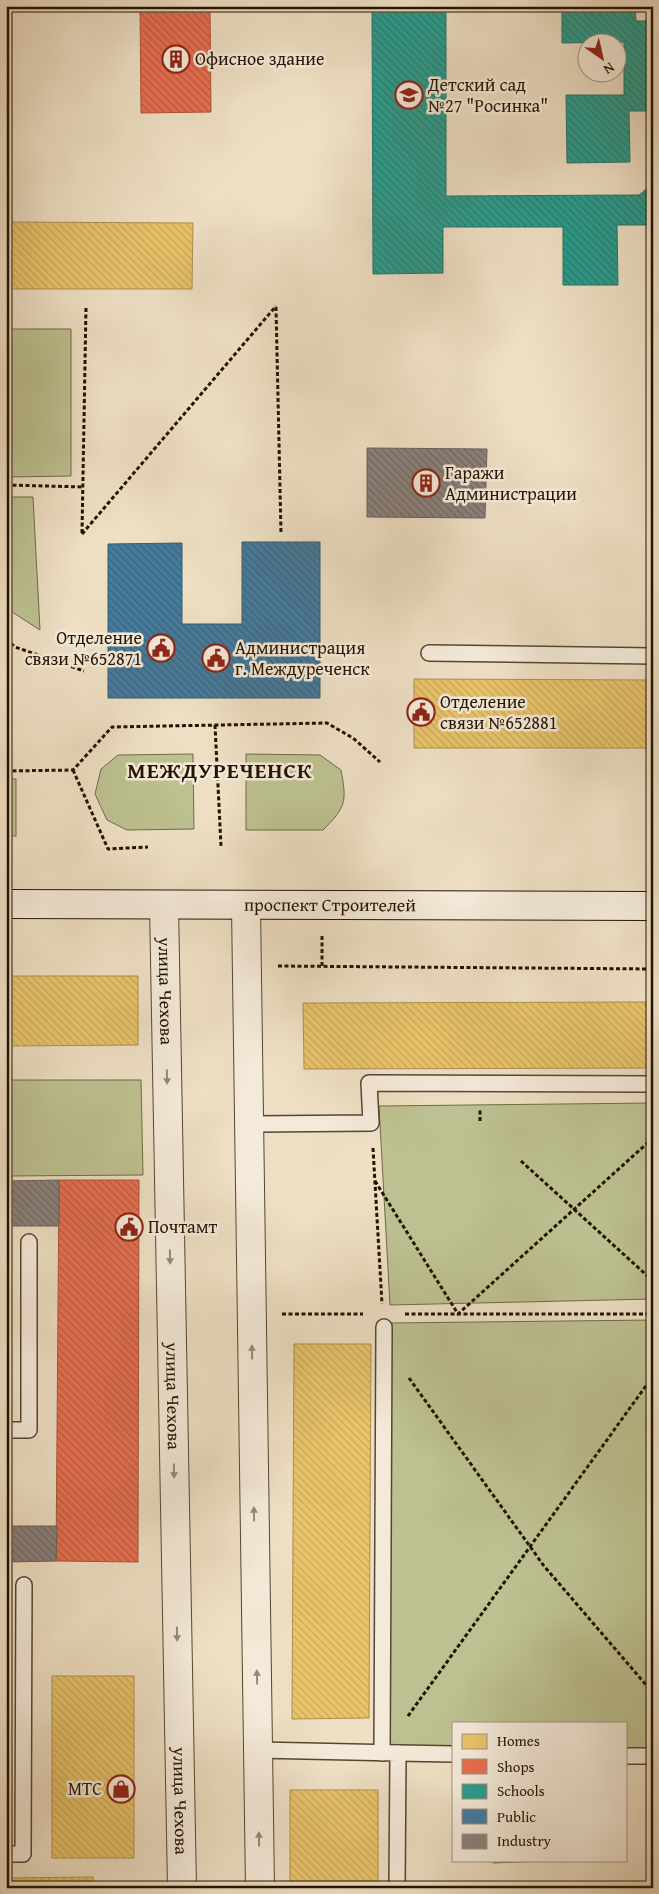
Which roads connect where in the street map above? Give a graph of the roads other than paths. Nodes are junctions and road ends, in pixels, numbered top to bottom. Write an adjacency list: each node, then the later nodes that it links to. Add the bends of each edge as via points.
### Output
1 (429, 653): 2 (lane)
2 (653, 656)
3 (6, 904): 4 (street, проспект Строителей)
4 (164, 905): 5 (street, проспект Строителей); 20 (street, улица Чехова, one-way to 20)
5 (246, 906): 6 (street, проспект Строителей); 8 (street)
6 (653, 906)
7 (653, 1084): 8 (lane, via 370,1083 371,1123)
8 (249, 1124): 13 (street, one-way to 8)
9 (29, 1242): 11 (lane, via 29,1430)
10 (383, 1321): 14 (lane)
11 (6, 1430)
12 (24, 1585): 19 (lane, via 23,1854)
13 (258, 1750): 14 (lane); 21 (street, one-way to 13)
14 (382, 1753): 15 (lane)
15 (398, 1753): 16 (lane); 22 (lane)
16 (452, 1754)
17 (626, 1756): 18 (lane)
18 (653, 1756)
19 (6, 1854)
20 (182, 1888)
21 (260, 1888)
22 (397, 1888)

